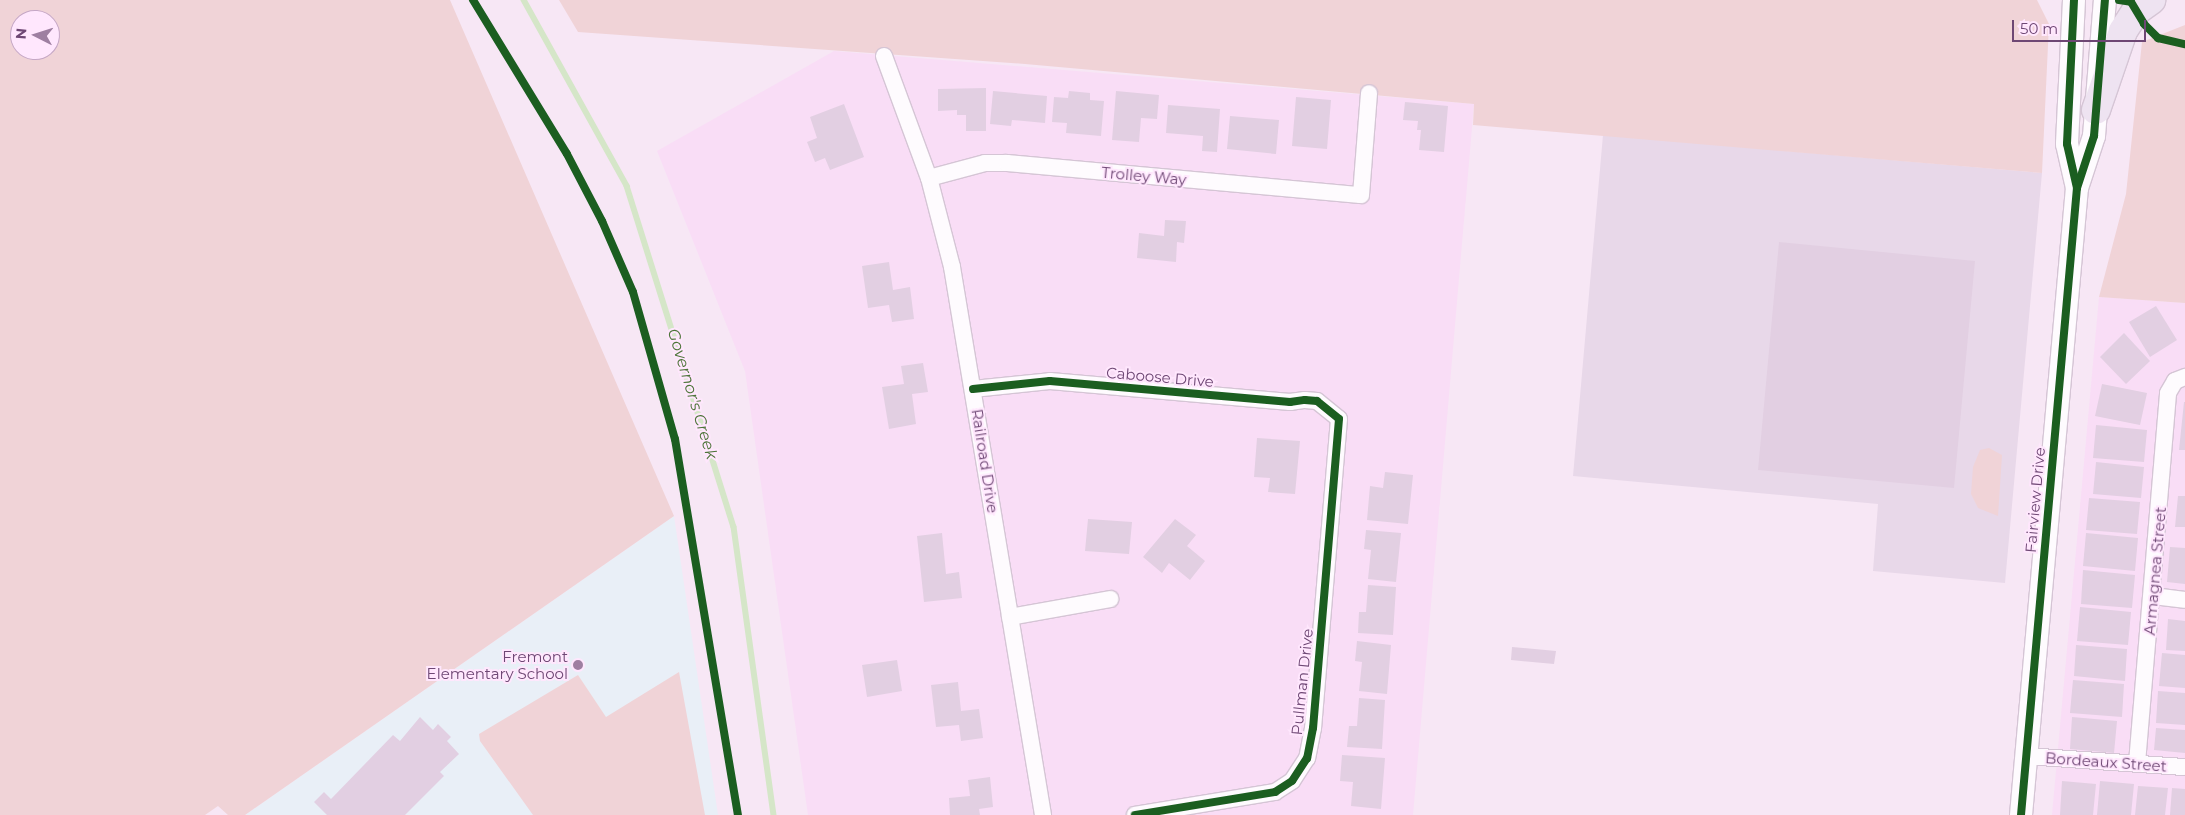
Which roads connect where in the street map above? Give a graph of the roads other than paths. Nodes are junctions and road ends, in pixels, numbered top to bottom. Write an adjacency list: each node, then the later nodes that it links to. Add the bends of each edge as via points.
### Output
1 (2074, 0): 8 (main road, Fairview Drive, via 2067,144)
2 (2105, 0): 6 (main road, Fairview Drive)
3 (2151, 0): 6 (highway, via 2136,12 2123,31)
4 (884, 56): 7 (street, Railroad Drive)
5 (1369, 93): 7 (street, Trolley Way, via 1361,195 985,163)
6 (2096, 110): 8 (main road, Fairview Drive, via 2091,151)
7 (929, 178): 10 (street, Railroad Drive, via 952,267)
8 (2077, 188): 16 (main road, Fairview Drive)
9 (2180, 379): 12 (street, Armagnea Street, via 2168,393)
10 (973, 389): 11 (street, Caboose Drive, via 1050,381 1290,402 1317,401); 15 (street, Railroad Drive)
11 (1338, 419): 20 (street, Pullman Drive, via 1313,728 1306,758 1292,781 1275,792)
12 (2153, 596): 14 (street); 17 (street, Armagnea Street)
13 (1110, 599): 15 (street)
14 (2185, 600)
15 (1010, 616): 19 (street, Railroad Drive)
16 (2026, 756): 17 (street, Bordeaux Street); 21 (main road, Fairview Drive)
17 (2138, 763): 18 (street, Bordeaux Street)
18 (2185, 767)
19 (1043, 815)
20 (1135, 815)
21 (2021, 815)

